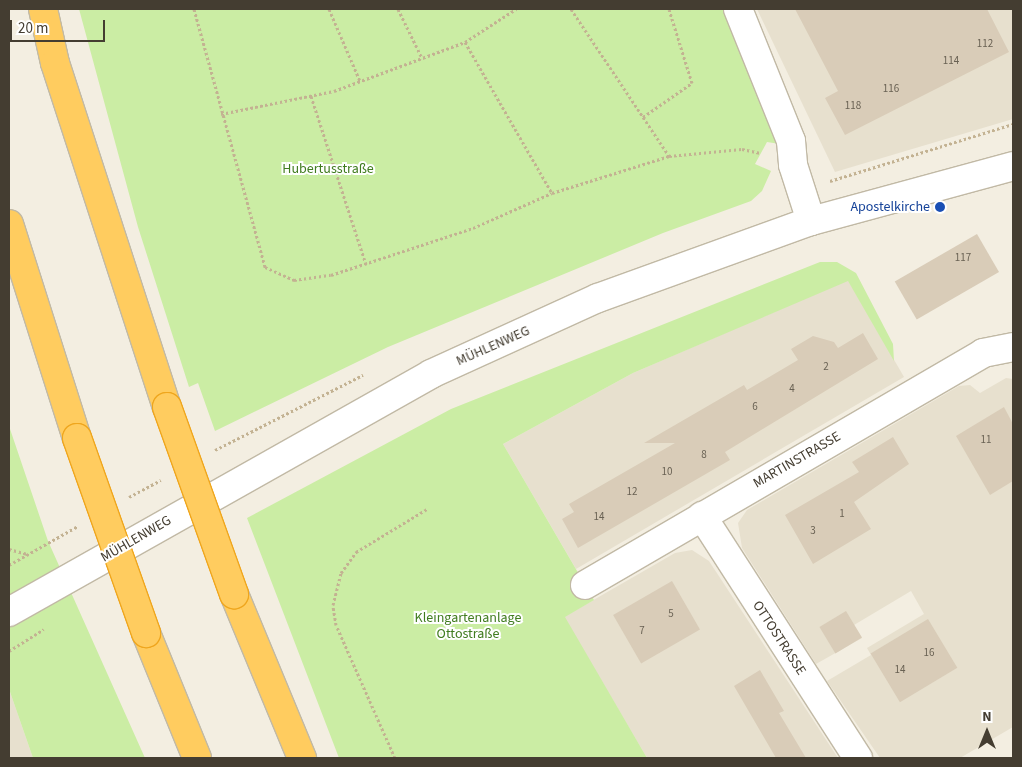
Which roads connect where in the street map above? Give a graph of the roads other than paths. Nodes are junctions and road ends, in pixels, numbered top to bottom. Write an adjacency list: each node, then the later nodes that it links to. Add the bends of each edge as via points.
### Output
1 (43, 9): 11 (highway, bridge, via 56,63 167,407 234,594)
2 (738, 9): 4 (street, via 791,141 793,166)
3 (1013, 166): 4 (street, MÜHLENWEG)
4 (811, 221): 9 (street, MÜHLENWEG, via 598,298 431,374)
5 (9, 224): 10 (highway, bridge, via 146,634)
6 (1013, 347): 7 (street, MARTINSTRASSE, via 983,353)
7 (702, 516): 8 (street, MARTINSTRASSE); 12 (street, OTTOSTRASSE)
8 (585, 585)
9 (9, 612)
10 (197, 758)
11 (302, 758)
12 (858, 758)

